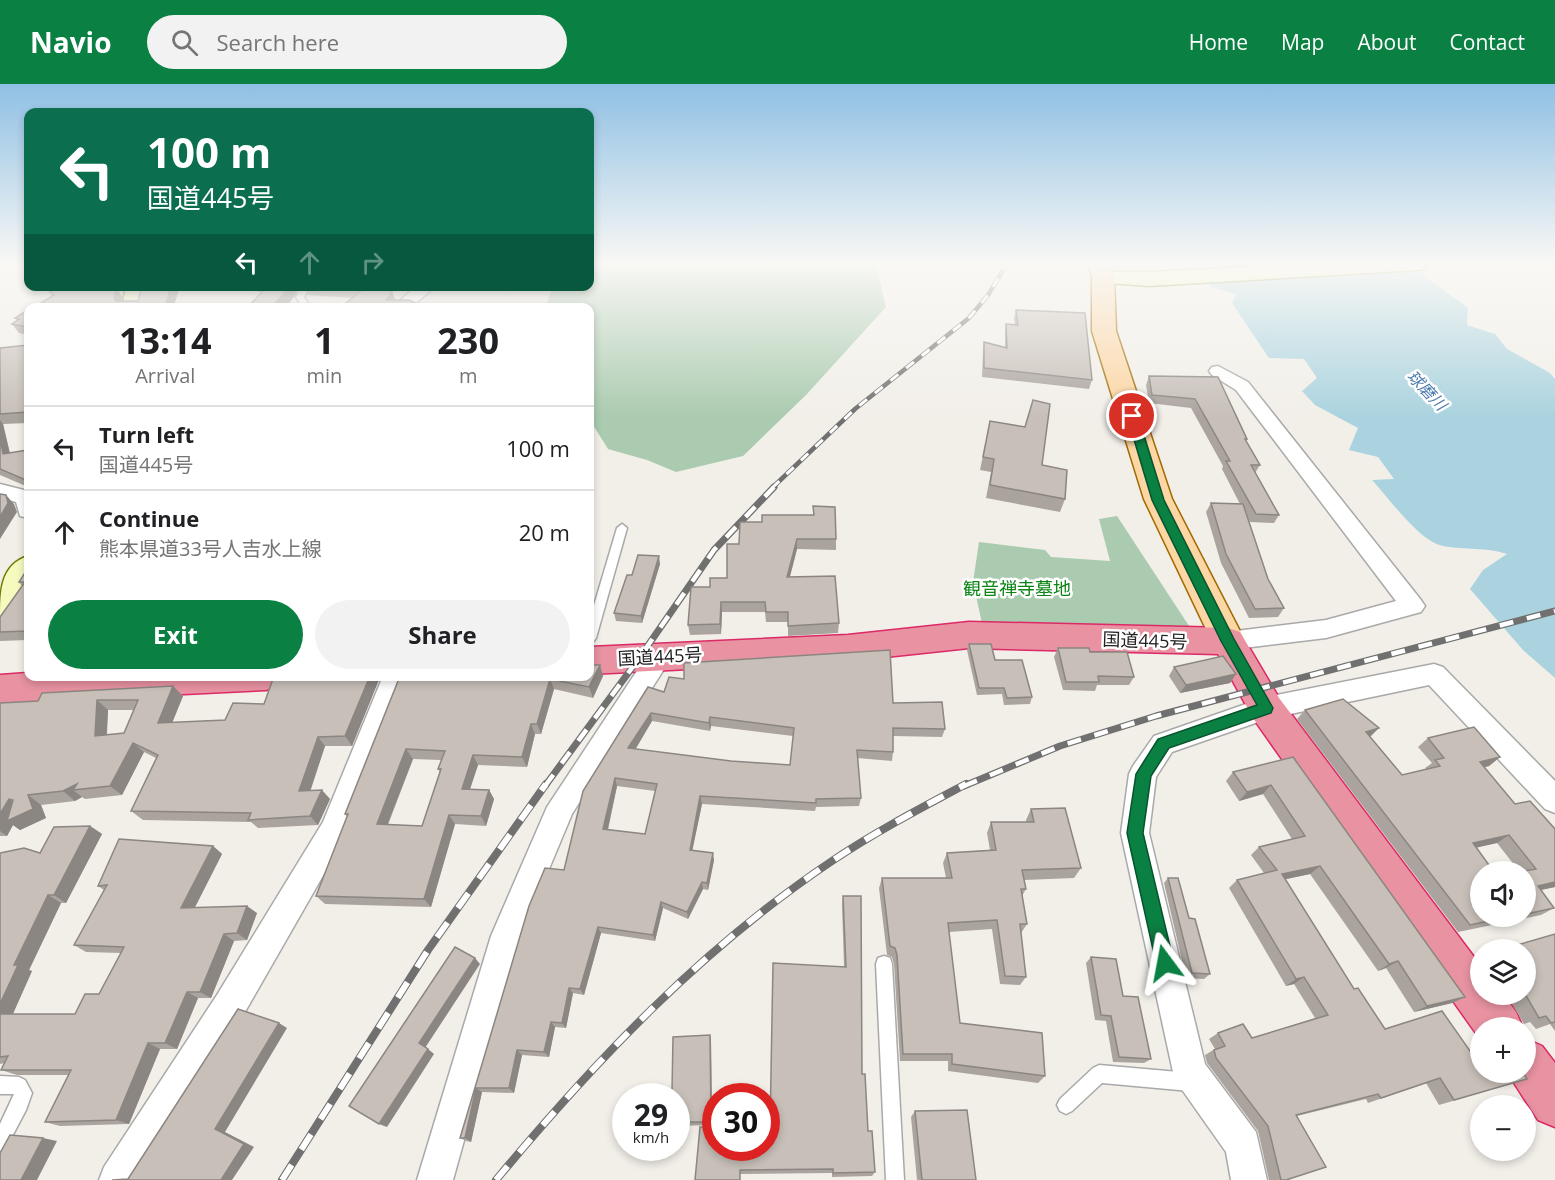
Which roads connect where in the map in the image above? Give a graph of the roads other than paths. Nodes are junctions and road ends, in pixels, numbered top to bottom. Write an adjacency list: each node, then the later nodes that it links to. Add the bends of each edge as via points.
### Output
1 (1103, 315): 9 (main road, via 1113,365 1158,500)
2 (1218, 371): 9 (street, via 1242,386 1413,606 1326,629)
3 (0, 491): 4 (street)
4 (24, 497)
5 (622, 528): 8 (lane)
6 (24, 573): 7 (main road)
7 (0, 606)
8 (594, 624)
9 (1228, 641): 10 (highway, 国道445号, via 969,635 848,648); 15 (highway)
10 (661, 655): 11 (highway, 国道445号); 26 (street, via 561,807 506,936)
11 (594, 661)
12 (161, 681): 14 (highway)
13 (394, 681): 25 (street, via 334,830 230,1007)
14 (0, 689)
15 (1266, 708): 16 (street, via 1434,674); 18 (highway); 20 (street, via 1163,744 1143,774 1135,833 1191,1072)
16 (1555, 800)
17 (884, 964): 27 (lane)
18 (1492, 1017)
19 (1536, 1076): 22 (highway)
20 (1198, 1082): 23 (lane, via 1099,1074); 28 (street, via 1243,1145)
21 (0, 1085): 24 (lane, via 19,1086 23,1093)
22 (1555, 1103)
23 (1066, 1105)
24 (0, 1142)
25 (117, 1180)
26 (435, 1180)
27 (895, 1180)
28 (1250, 1180)

